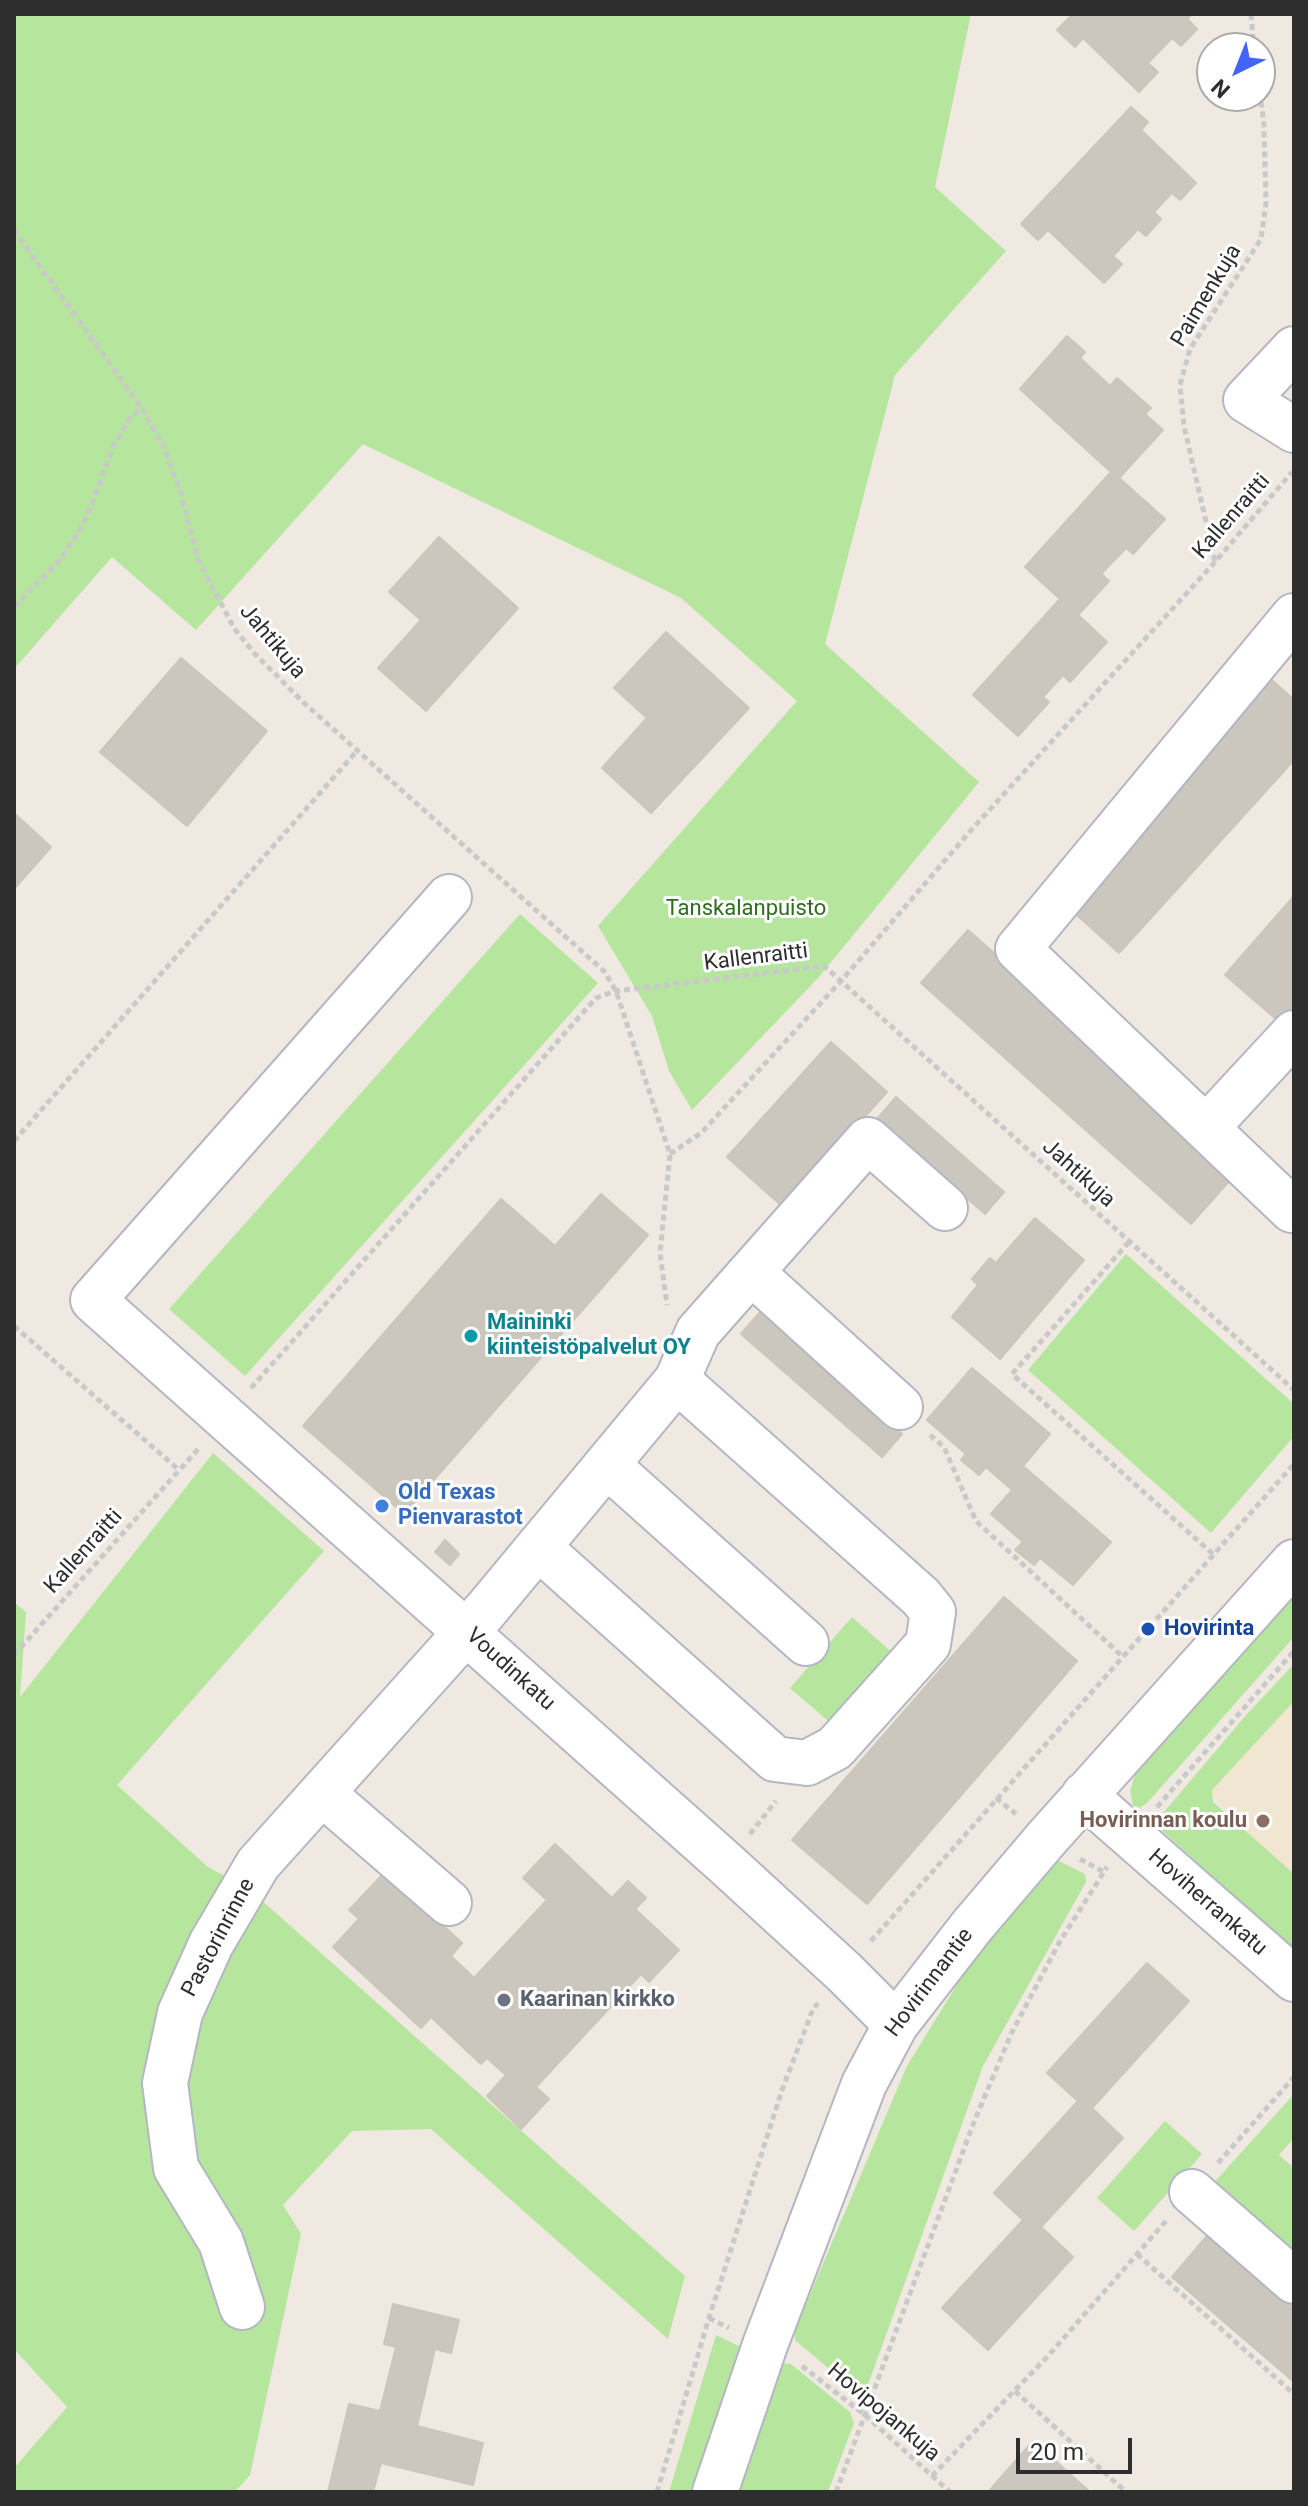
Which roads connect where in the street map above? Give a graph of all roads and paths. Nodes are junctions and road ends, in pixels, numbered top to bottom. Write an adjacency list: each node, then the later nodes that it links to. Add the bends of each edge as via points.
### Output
1 (1262, 112): 7 (path, Paimenkuja, via 1266,203 1261,239 1190,349 1180,385 1184,426)
2 (14, 230): 4 (path, Jahtikuja)
3 (1294, 349): 5 (street, via 1246,400)
4 (141, 407): 8 (path, via 113,447 77,534 61,559); 10 (path, Jahtikuja, via 179,487 198,559 234,628)
5 (1294, 430)
6 (1294, 470): 7 (path, Kallenraitti)
7 (1215, 562): 12 (path, Kallenraitti)
8 (14, 607)
9 (1294, 616): 15 (street, via 1018,949)
10 (356, 752): 13 (path, Jahtikuja, via 604,971); 16 (path)
11 (449, 897): 27 (street, Voudinkatu, via 93,1300)
12 (841, 981): 13 (path, Kallenraitti, via 824,966); 17 (path, via 701,1133); 20 (path, Jahtikuja)
13 (616, 991): 17 (path, Jahtikuja); 27 (path, Kallenraitti, via 596,998)
14 (1294, 1033): 15 (street)
15 (1206, 1128): 19 (street)
16 (14, 1141)
17 (670, 1154): 22 (path, via 660,1253)
18 (945, 1208): 21 (street, Pastorinrinne, via 868,1140)
19 (1294, 1208)
20 (1129, 1242): 25 (path, Jahtikuja); 31 (path, via 1012,1374)
21 (751, 1272): 24 (street, Pastorinrinne, via 698,1332); 26 (street)
22 (668, 1309)
23 (14, 1326): 36 (path, Kallenraitti, via 179,1470)
24 (677, 1380): 29 (street, Pastorinrinne); 30 (street, via 921,1597 933,1612 928,1644 835,1748 807,1763 775,1759)
25 (1294, 1390)
26 (900, 1407): 37 (path, via 944,1447 976,1521)
27 (225, 1418): 33 (street, Voudinkatu)
28 (1294, 1464): 31 (path)
29 (607, 1465): 30 (street, Pastorinrinne); 34 (street)
30 (538, 1547): 33 (street, Pastorinrinne)
31 (1214, 1555): 37 (path)
32 (1294, 1562): 39 (street, Hovirinnantie)
33 (467, 1631): 38 (street, Pastorinrinne, via 407,1675); 42 (street, Voudinkatu)
34 (806, 1643)
35 (1294, 1651): 40 (path)
36 (14, 1655)
37 (1123, 1657): 42 (path)
38 (322, 1793): 41 (street); 49 (street, Pastorinrinne, via 258,1864 211,1944 180,2013 165,2083 176,2168 221,2242)
39 (1084, 1795): 40 (street, Hoviherrankatu); 44 (street, Hovirinnantie)
40 (1132, 1836): 43 (street, Hoviherrankatu); 53 (path, via 1059,1943 1011,2034)
41 (449, 1903)
42 (844, 1972): 44 (street, Voudinkatu); 55 (path, via 813,2009 782,2090)
43 (1294, 1979)
44 (896, 2024): 56 (street, Hovirinnantie, via 864,2084)
45 (1294, 2077): 46 (path)
46 (1192, 2192): 47 (path); 48 (street)
47 (1137, 2254): 51 (path); 52 (path)
48 (1294, 2281)
49 (242, 2307)
50 (794, 2360): 53 (path, Hovipojankuja)
51 (1015, 2391): 54 (path); 59 (path)
52 (1294, 2394)
53 (865, 2415): 54 (path, Hovipojankuja); 57 (path)
54 (932, 2476): 58 (path, Hovipojankuja)
55 (657, 2492)
56 (715, 2492)
57 (836, 2492)
58 (950, 2492)
59 (1126, 2492)

